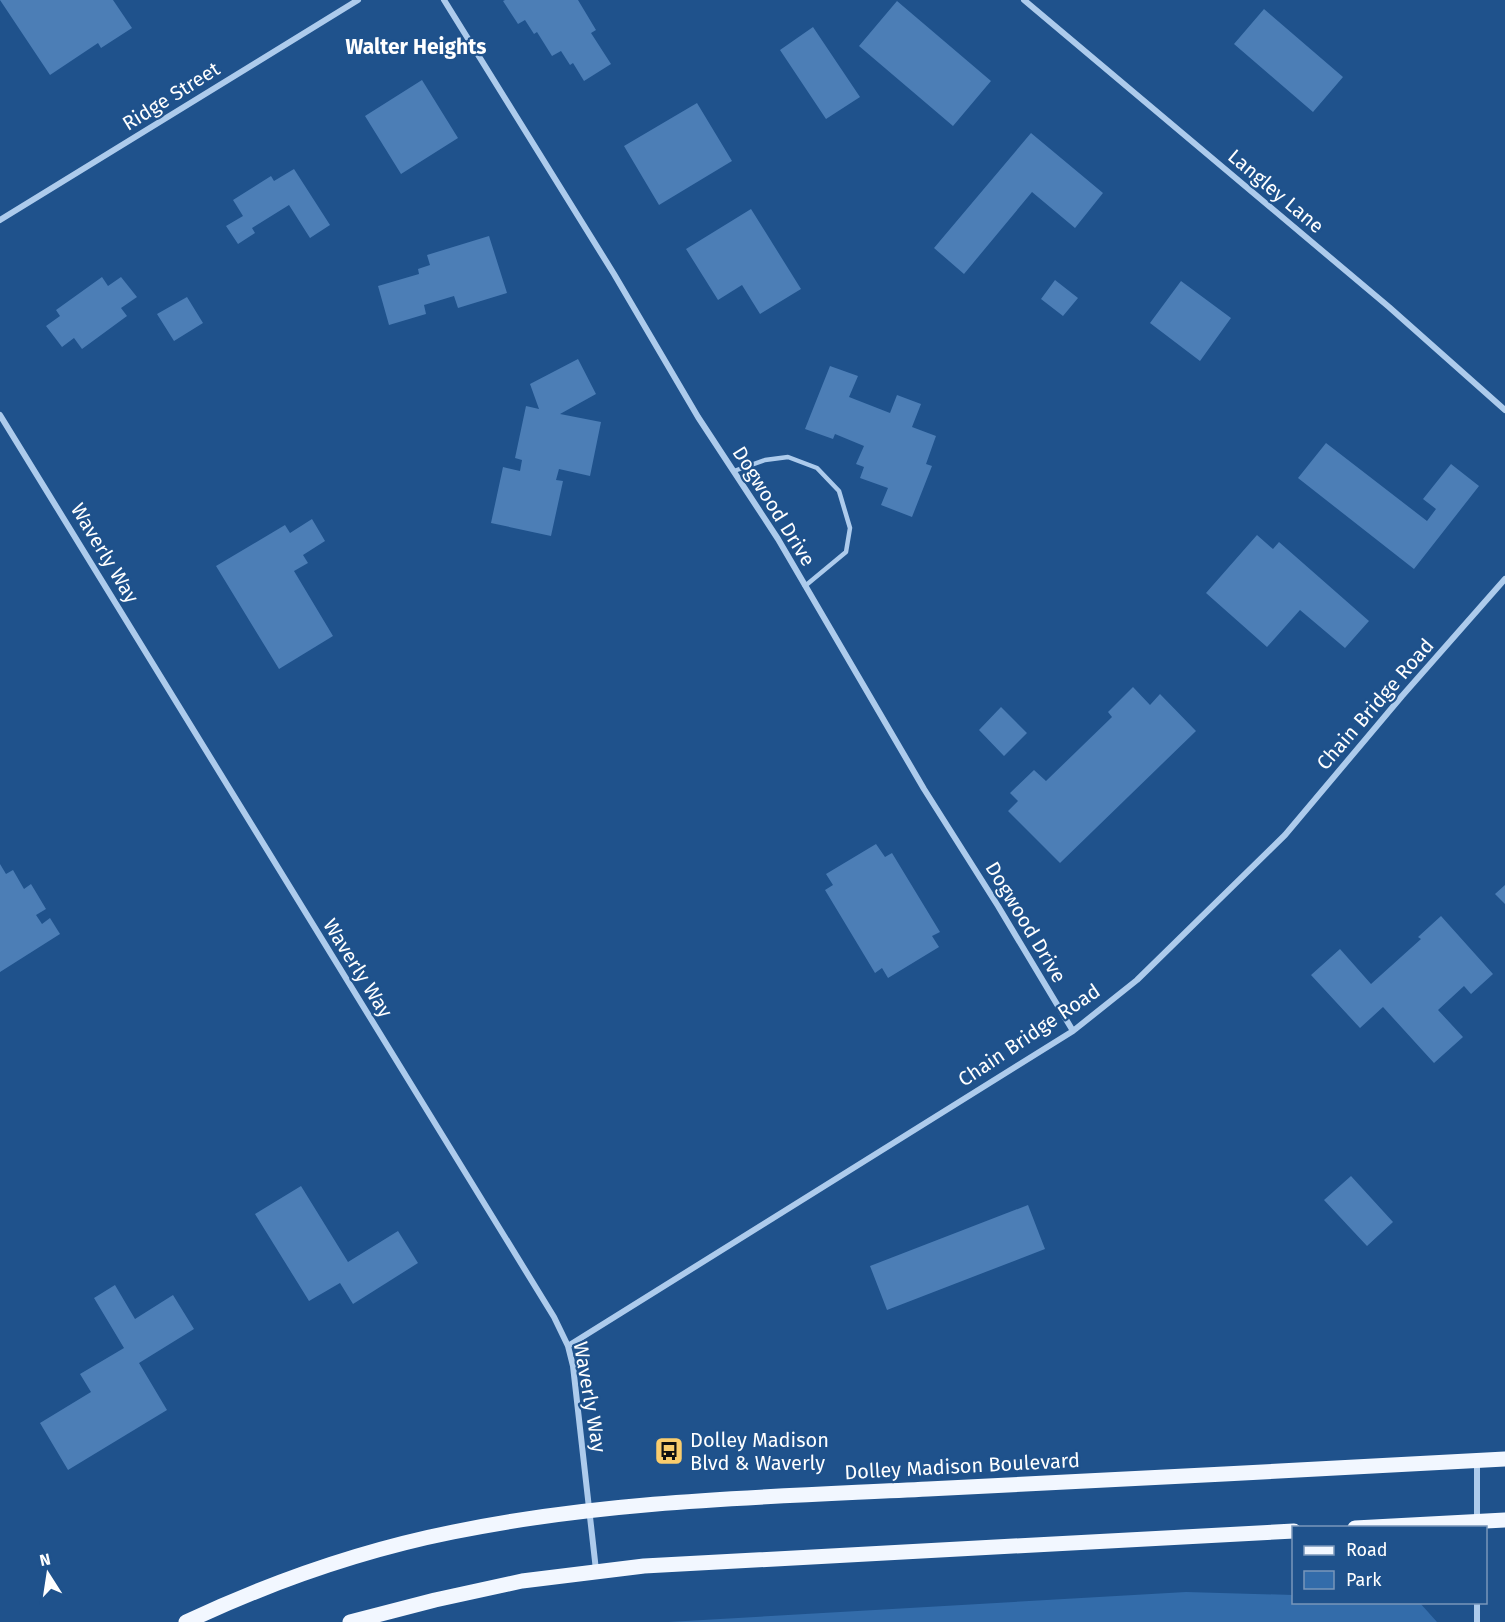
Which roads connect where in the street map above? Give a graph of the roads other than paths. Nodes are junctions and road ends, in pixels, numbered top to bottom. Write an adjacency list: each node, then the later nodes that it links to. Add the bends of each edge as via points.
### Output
1 (358, 0): 4 (street, Ridge Street)
2 (444, 0): 7 (street, Dogwood Drive)
3 (1024, 0): 5 (street, Langley Lane, via 1389,307)
4 (0, 220)
5 (1505, 410)
6 (0, 415): 11 (street, Waverly Way, via 544,1300)
7 (734, 471): 9 (street, Dogwood Drive); 9 (lane, via 788,456 817,468 839,491 850,528 846,552)
8 (1505, 579): 10 (street, Chain Bridge Road, via 1285,835 1137,981)
9 (805, 586): 10 (street, Dogwood Drive)
10 (1073, 1031): 11 (street, Chain Bridge Road)
11 (568, 1346): 14 (street, Waverly Way)
12 (1505, 1459): 13 (main road, Dolley Madison Boulevard)
13 (1477, 1461): 14 (main road, Dolley Madison Boulevard, via 704,1501); 16 (street)
14 (591, 1511): 19 (street, Waverly Way); 21 (main road, Dolley Madison Boulevard, via 500,1523 398,1545 300,1576)
15 (1505, 1520): 16 (main road)
16 (1477, 1524): 17 (main road)
17 (1396, 1526)
18 (1292, 1531): 19 (main road)
19 (596, 1570): 22 (main road, via 479,1590)
20 (1477, 1604): 23 (street)
21 (186, 1622)
22 (350, 1622)
23 (1477, 1622)

